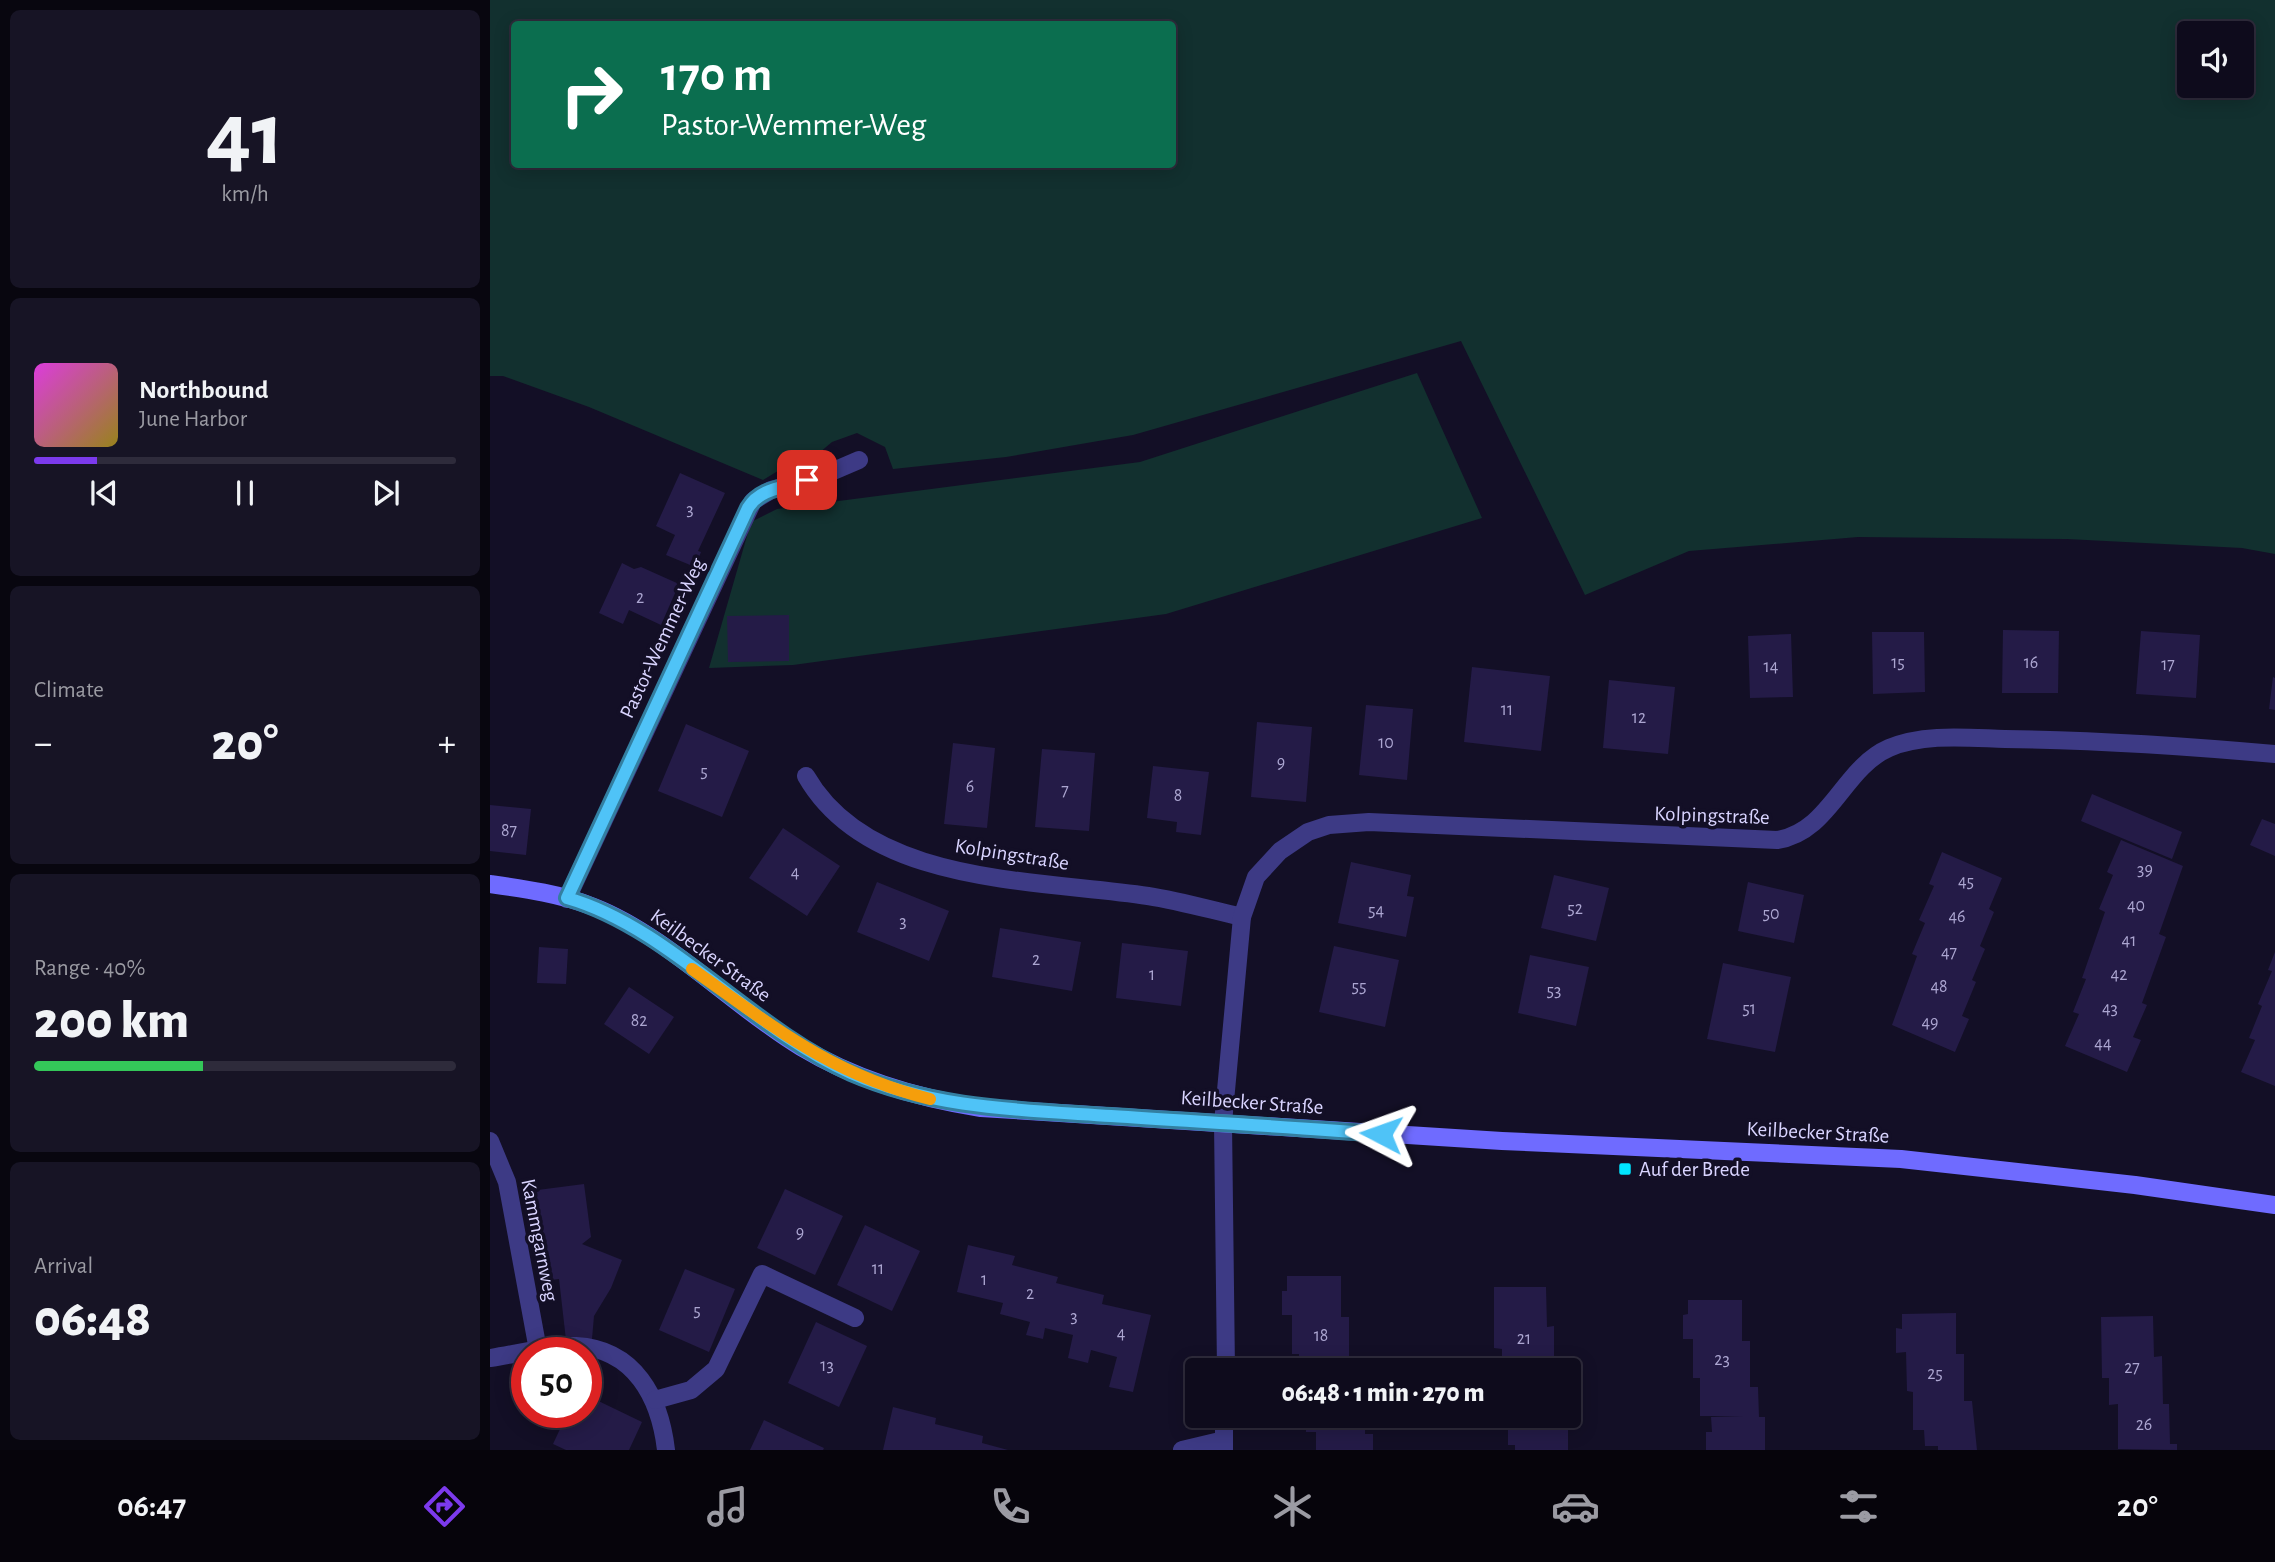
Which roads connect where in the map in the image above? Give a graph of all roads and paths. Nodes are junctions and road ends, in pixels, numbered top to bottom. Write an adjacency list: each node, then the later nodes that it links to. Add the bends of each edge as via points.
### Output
1 (859, 460): 5 (street, Pastor-Wemmer-Weg, via 752,501)
2 (2275, 754): 6 (street, Kolpingstraße, via 2029,739 1941,738 1905,744 1878,755 1805,832 1777,840 1410,823 1339,824 1308,832 1280,851 1256,877)
3 (806, 776): 6 (street, Kolpingstraße, via 821,801 850,828 899,854 953,869 1151,896)
4 (490, 884): 5 (main road, Keilbecker Straße)
5 (567, 898): 7 (main road, Keilbecker Straße, via 631,926 799,1046 879,1084 981,1108)
6 (1242, 917): 7 (street, Kolpingstraße)
7 (1223, 1123): 9 (main road, Keilbecker Straße, via 1502,1142 1901,1159); 15 (street)
8 (490, 1141): 11 (street, Kammgarnweg, via 507,1182)
9 (2275, 1205)
10 (855, 1318): 16 (street, via 762,1274 716,1369 691,1390)
11 (536, 1337)
12 (602, 1352): 16 (street, via 630,1368)
13 (511, 1354): 14 (street)
14 (490, 1358)
15 (1226, 1358)
16 (655, 1400): 18 (street)
17 (1224, 1445): 19 (street)
18 (666, 1450)
19 (1182, 1450)

